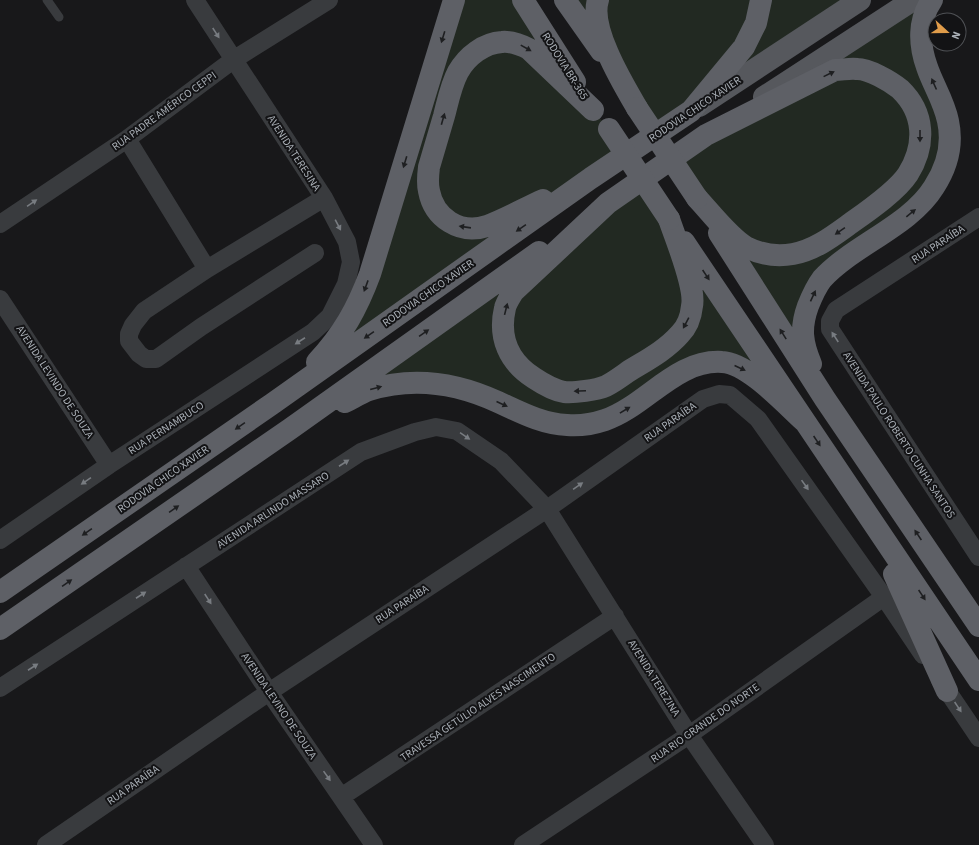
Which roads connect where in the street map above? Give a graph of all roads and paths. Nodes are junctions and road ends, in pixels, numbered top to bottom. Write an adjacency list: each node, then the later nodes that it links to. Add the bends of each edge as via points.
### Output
1 (47, 0): 12 (lane)
2 (195, 0): 13 (street, AVENIDA TERESINA, one-way to 13)
3 (329, 0): 13 (street, RUA PADRE AMÉRICO CEPPI)
4 (454, 0): 32 (highway, one-way to 32, via 361,298 334,343)
5 (523, 0): 15 (highway, RODOVIA BR-365)
6 (565, 0): 14 (highway)
7 (598, 0): 14 (highway, via 599,28)
8 (761, 0): 16 (highway, via 756,23 744,46)
9 (860, 0): 16 (main road, RODOVIA CHICO XAVIER)
10 (914, 0): 17 (main road)
11 (932, 0): 31 (highway, one-way to 11, via 804,348 803,329 812,294 821,280 836,266 923,202 934,188 948,155 948,121 922,49 923,18)
12 (59, 17)
13 (233, 60): 18 (street, RUA PADRE AMÉRICO CEPPI); 20 (street, AVENIDA TERESINA)
14 (624, 85): 21 (highway, bridge)
15 (593, 110): 19 (highway, one-way to 15, via 486,226 473,228 461,228 439,214 433,204 428,180 429,166 458,72 466,60 490,44 503,41 529,49); 24 (highway, RODOVIA BR-365, bridge, via 609,129)
16 (691, 111): 19 (highway, RODOVIA CHICO XAVIER)
17 (706, 135): 21 (highway, one-way to 21, via 836,70 858,68 894,85 909,98 917,113 920,144 908,175 894,190 826,240 809,250 793,254 777,256 745,246 732,236); 22 (highway)
18 (127, 139): 25 (street, RUA PADRE AMÉRICO CEPPI, one-way to 18); 27 (street)
19 (591, 178): 32 (highway, RODOVIA CHICO XAVIER, one-way to 32)
20 (324, 198): 27 (street); 30 (street, AVENIDA TERESINA, one-way to 30, via 347,242 351,262 346,284)
21 (697, 198): 31 (highway, one-way to 21)
22 (608, 203): 24 (highway, one-way to 22, via 692,290 693,305 681,333 656,355 605,386 586,391 565,392 545,385 528,375 514,362 505,344 505,308 513,292); 34 (highway, one-way to 22)
23 (979, 217): 29 (street, RUA PARAÍBA)
24 (669, 219): 33 (highway, RODOVIA BR-365, one-way to 33)
25 (0, 224)
26 (315, 253): 27 (street, via 156,359 146,359 139,354 129,341 129,334 144,311)
27 (207, 269)
28 (0, 298): 35 (street, AVENIDA LEVINDO DE SOUZA)
29 (836, 310): 38 (street, AVENIDA PAULO ROBERTO CUNHA SANTOS, one-way to 29, via 830,328 830,321)
30 (330, 316): 35 (street, RUA PERNAMBUCO, one-way to 35, via 313,332)
31 (824, 399): 41 (highway, one-way to 31)
32 (272, 404): 43 (highway, RODOVIA CHICO XAVIER, one-way to 43)
33 (804, 421): 34 (highway, one-way to 33, via 368,390 414,383 442,384 467,390 547,423 585,425 606,420 694,365 710,362 724,362 752,374); 37 (highway, one-way to 37)
34 (290, 429): 45 (highway, one-way to 34)
35 (109, 465): 39 (street, RUA PERNAMBUCO, one-way to 39)
36 (547, 509): 42 (street, AVENIDA ARLINDO MASSARO, one-way to 36, via 361,452 436,427 457,431 501,461); 44 (street, RUA PARAÍBA, one-way to 44, via 703,399 719,394 730,395 758,419); 47 (street, AVENIDA TEREZINA); 54 (street, RUA PARAÍBA)
37 (868, 516): 51 (highway, one-way to 51); 53 (highway)
38 (973, 536): 40 (street, AVENIDA PAULO ROBERTO CUNHA SANTOS)
39 (0, 540)
40 (979, 558)
41 (937, 564): 46 (highway); 48 (highway)
42 (186, 566): 52 (street, AVENIDA ARLINDO MASSARO, one-way to 42); 54 (street, AVENIDA LEVINO DE SOUZA, one-way to 54)
43 (0, 592)
44 (884, 597): 53 (street, RUA PARAÍBA); 55 (street, RUA RIO GRANDE DO NORTE)
45 (40, 601): 49 (highway); 50 (highway)
46 (979, 612)
47 (615, 616): 55 (street, AVENIDA TEREZINA); 57 (street, TRAVESSA GETÚLIO ALVES NASCIMENTO)
48 (979, 626)
49 (0, 629)
50 (0, 638)
51 (979, 680)
52 (0, 688)
53 (947, 691): 56 (street, RUA PARAÍBA, one-way to 56)
54 (269, 692): 57 (street, AVENIDA LEVINO DE SOUZA, one-way to 57); 58 (street, RUA PARAÍBA)
55 (689, 735): 60 (street, RUA RIO GRANDE DO NORTE); 61 (street, AVENIDA TEREZINA)
56 (979, 738)
57 (341, 797): 59 (street, AVENIDA LEVINO DE SOUZA)
58 (46, 845)
59 (374, 845)
60 (522, 845)
61 (765, 845)

